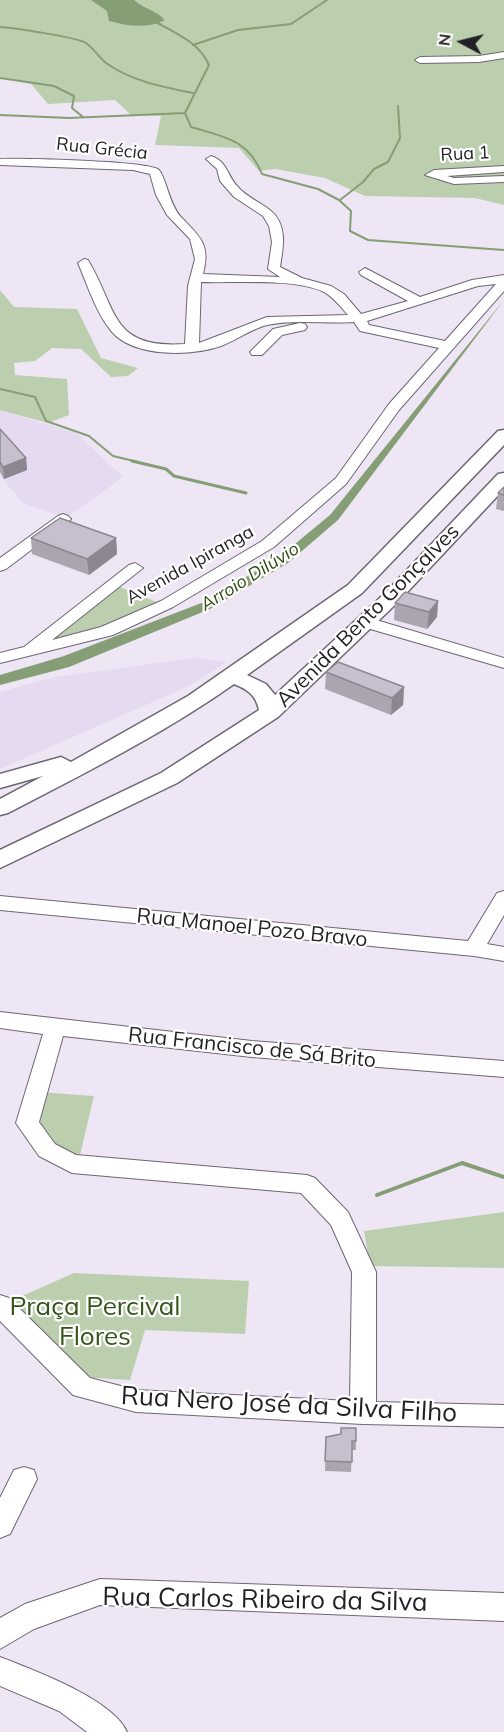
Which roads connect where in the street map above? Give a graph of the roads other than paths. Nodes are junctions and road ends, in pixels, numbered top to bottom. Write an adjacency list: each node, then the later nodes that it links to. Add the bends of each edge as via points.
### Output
1 (504, 55): 2 (street)
2 (420, 60)
3 (211, 159): 10 (street, via 222,168 226,181 238,195 268,214 278,242 274,269)
4 (0, 162): 9 (street, Rua Grécia, via 152,170 173,215 196,238 201,259)
5 (504, 169): 6 (street, Rua 1, via 431,175 454,181)
6 (504, 179)
7 (84, 262): 15 (street, via 119,332 152,347)
8 (365, 273): 12 (street)
9 (196, 278): 10 (street); 15 (street, Rua Grécia)
10 (298, 281): 13 (street, via 340,297)
11 (504, 281): 12 (street, via 476,283); 14 (street, Avenida Ipiranga)
12 (419, 302): 13 (street)
13 (359, 322): 14 (street, via 371,329); 15 (street, via 288,318 243,328 214,344); 16 (street, via 278,332)
14 (448, 346): 23 (street, Avenida Ipiranga, via 394,407 341,481 268,544 157,609 107,631)
15 (192, 347)
16 (257, 352)
17 (504, 435): 26 (main road, Avenida Bento Gonçalves, via 356,589)
18 (504, 478): 22 (main road, Avenida Bento Gonçalves)
19 (63, 519): 20 (street)
20 (0, 567)
21 (135, 568): 23 (street)
22 (366, 622): 25 (street); 27 (main road, Avenida Bento Gonçalves)
23 (26, 652): 24 (street, Avenida Ipiranga)
24 (0, 658)
25 (504, 663)
26 (233, 677): 27 (main road, via 261,690 268,698); 28 (main road, Avenida Bento Gonçalves)
27 (270, 712): 31 (main road, Avenida Bento Gonçalves, via 169,778)
28 (104, 753): 29 (main road); 30 (main road, Avenida Bento Gonçalves)
29 (0, 781)
30 (0, 808)
31 (0, 860)
32 (504, 898): 34 (street)
33 (0, 903): 34 (street, Rua Manoel Pozo Bravo)
34 (474, 949): 35 (street, Rua Manoel Pozo Bravo)
35 (504, 954)
36 (0, 1020): 37 (street, Rua Francisco de Sá Brito)
37 (55, 1028): 38 (street, Rua Francisco de Sá Brito, via 364,1060); 40 (street, via 27,1123 47,1150 72,1164 307,1184 340,1220 364,1272)
38 (504, 1069)
39 (0, 1305): 40 (street, Rua Nero José da Silva Filho, via 82,1388 136,1401)
40 (363, 1413): 41 (street, Rua Nero José da Silva Filho)
41 (504, 1416)
42 (24, 1479): 43 (street)
43 (0, 1525)
44 (504, 1607): 45 (street, Rua Carlos Ribeiro da Silva, via 100,1592 25,1618)
45 (0, 1635)
46 (0, 1671): 47 (street, via 69,1701)
47 (112, 1732)

